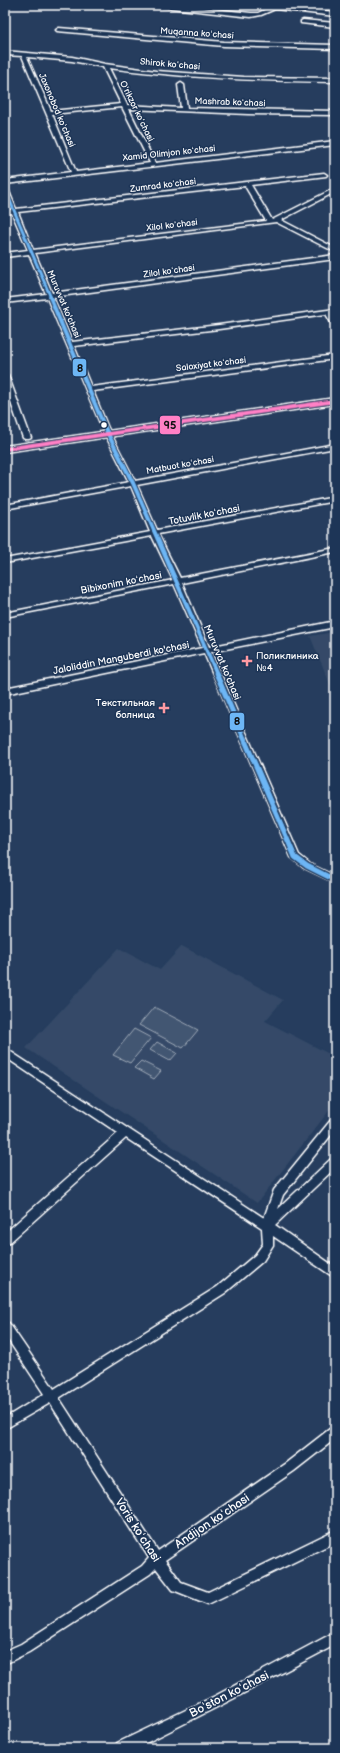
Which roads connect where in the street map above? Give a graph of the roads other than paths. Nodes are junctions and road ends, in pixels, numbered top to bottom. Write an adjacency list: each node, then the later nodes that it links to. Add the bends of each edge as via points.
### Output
1 (162, 5): 2 (street, via 251,15 261,15 275,7)
2 (335, 14)
3 (303, 22): 4 (street)
4 (335, 25)
5 (59, 30): 6 (street, Muqanna koʻchasi, via 224,44)
6 (335, 47)
7 (5, 53): 8 (street, Shirok koʻchasi)
8 (24, 54): 9 (street, Shirok koʻchasi, via 72,59); 14 (street, Jaxonobod koʻchasi)
9 (105, 66): 10 (street, Shirok koʻchasi, via 156,73 244,79); 12 (street, Oʻrikzor koʻchasi)
10 (335, 80)
11 (181, 85): 13 (street)
12 (124, 106): 13 (street, Mashrab koʻchasi); 14 (street, Mashrab koʻchasi); 17 (street, Oʻrikzor koʻchasi)
13 (184, 110): 15 (street, Mashrab koʻchasi)
14 (48, 113): 18 (street, Jaxonobod koʻchasi)
15 (335, 113)
16 (335, 143): 17 (street, Xamid Olimjon koʻchasi)
17 (153, 164): 18 (street, Xamid Olimjon koʻchasi)
18 (74, 173): 20 (street, Xamid Olimjon koʻchasi)
19 (324, 175): 21 (street, Zumrad koʻchasi)
20 (5, 182)
21 (247, 184): 24 (street, Zumrad koʻchasi); 26 (street)
22 (5, 189): 24 (street, Muruvvat ko'chasi)
23 (335, 190): 26 (street, Xilol koʻchasi)
24 (14, 211): 25 (street, Zumrad koʻchasi); 28 (street, Muruvvat ko'chasi)
25 (5, 212)
26 (273, 221): 27 (street); 28 (street, Xilol koʻchasi)
27 (335, 250)
28 (32, 252): 29 (street, Xilol koʻchasi); 31 (street, Muruvvat ko'chasi)
29 (5, 255)
30 (335, 257): 31 (street, Zilol koʻchasi)
31 (49, 295): 32 (street, Zilol koʻchasi); 36 (street, Muruvvat ko'chasi)
32 (5, 301)
33 (335, 311): 34 (street)
34 (328, 312): 35 (street); 36 (street, via 219,328)
35 (335, 325)
36 (71, 344): 39 (street, Muruvvat ko'chasi)
37 (335, 357): 39 (street, Saloxiyat koʻchasi)
38 (5, 375): 40 (street)
39 (89, 389): 43 (street, Muruvvat ko'chasi)
40 (8, 396): 44 (street)
41 (335, 396): 43 (main road)
42 (335, 401): 43 (main road)
43 (107, 431): 44 (main road); 47 (main road); 48 (street, Muruvvat ko'chasi)
44 (27, 438): 45 (main road)
45 (5, 441)
46 (335, 446): 48 (street, Matbuot koʻchasi)
47 (5, 449)
48 (133, 483): 50 (street, Matbuot koʻchasi); 51 (street, Muruvvat ko'chasi)
49 (335, 499): 51 (street, Totuvlik koʻchasi)
50 (5, 507)
51 (154, 533): 53 (street, Totuvlik koʻchasi); 54 (street, Muruvvat ko'chasi)
52 (335, 550): 54 (street, Bibixonim koʻchasi)
53 (5, 561)
54 (177, 581): 55 (street, Bibixonim koʻchasi); 57 (street, Muruvvat ko'chasi)
55 (5, 615)
56 (335, 624): 57 (street, Jaloliddin Manguberdi ko'chasi)
57 (207, 651): 58 (street, Jaloliddin Manguberdi ko'chasi); 59 (street, Muruvvat ko'chasi, via 295,857)
58 (5, 691)
59 (335, 880)
60 (5, 1052): 62 (street)
61 (335, 1123): 64 (street, via 278,1193)
62 (125, 1133): 64 (street); 65 (street)
63 (335, 1162): 64 (street)
64 (267, 1226): 66 (street); 68 (street, via 268,1245 259,1258 221,1290)
65 (5, 1240)
66 (335, 1273)
67 (5, 1326): 68 (street, Voris koʻchasi)
68 (52, 1396): 69 (street); 72 (street, Voris koʻchasi)
69 (5, 1424)
70 (335, 1432): 72 (street, Andijon koʻchasi, via 290,1467)
71 (335, 1536): 72 (street, Voris koʻchasi, via 208,1598 177,1586)
72 (156, 1559): 74 (street, Andijon koʻchasi, via 139,1574 25,1648)
73 (335, 1638): 75 (street, Boʻston koʻchasi)
74 (5, 1658)
75 (122, 1748)

